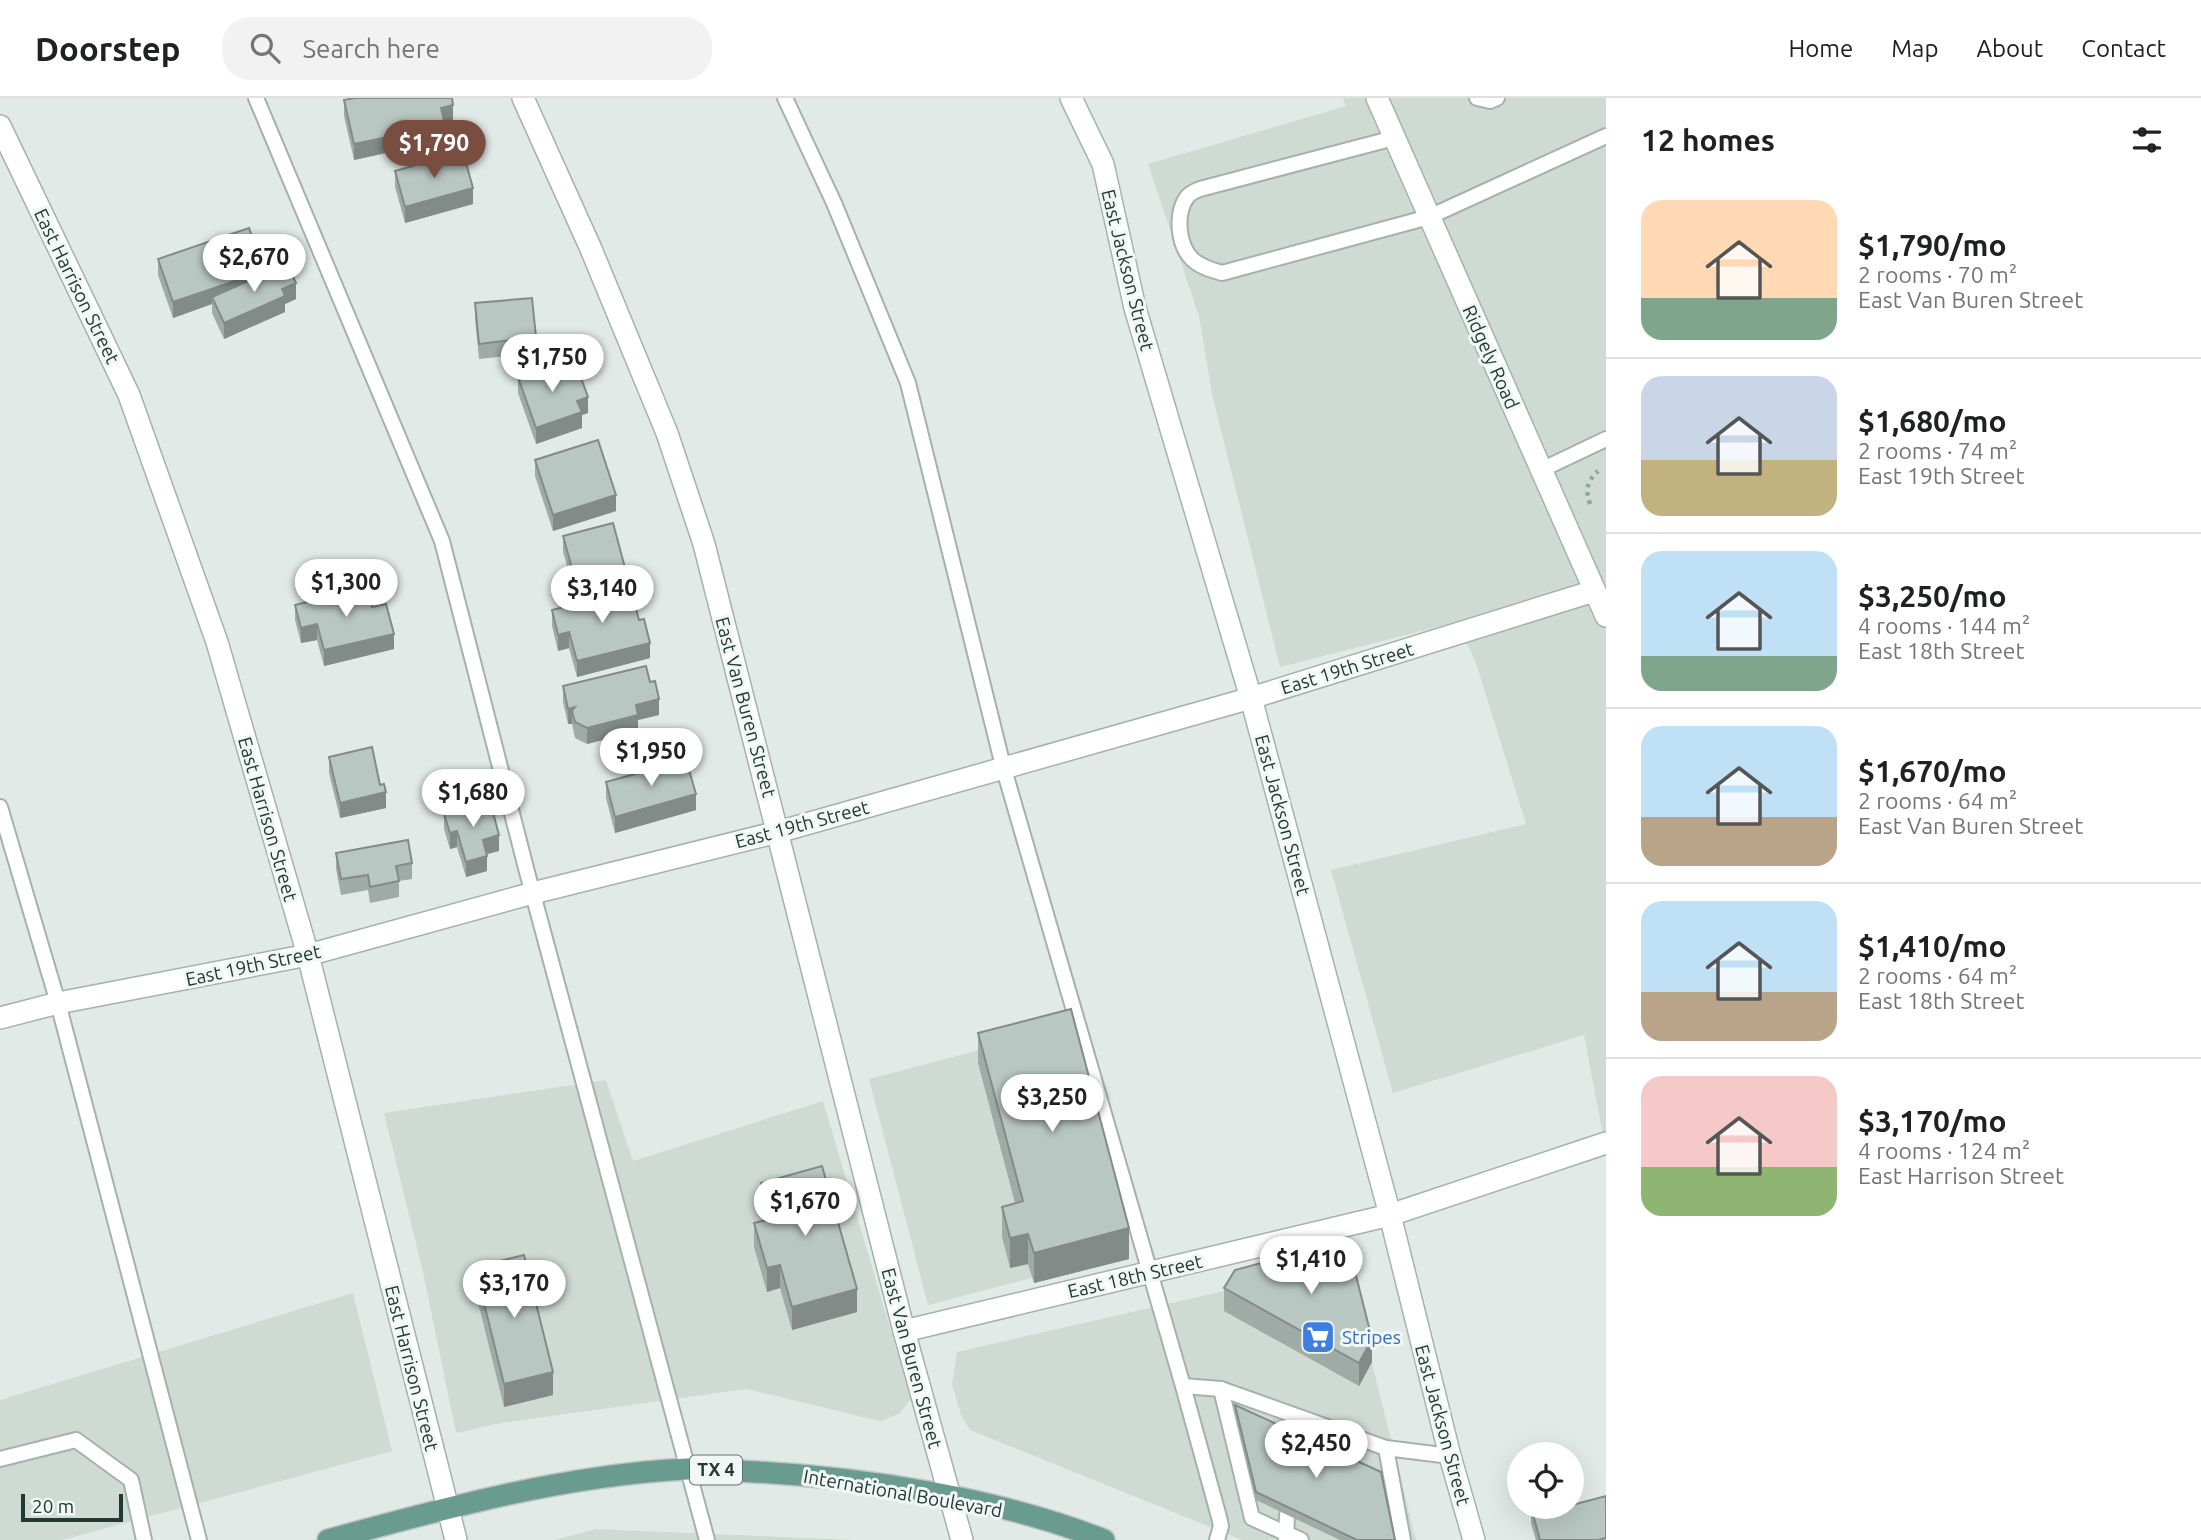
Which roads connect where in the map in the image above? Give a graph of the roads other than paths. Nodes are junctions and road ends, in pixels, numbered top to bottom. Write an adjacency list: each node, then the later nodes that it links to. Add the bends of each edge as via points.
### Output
1 (256, 98): 20 (lane, via 442,541)
2 (523, 98): 19 (street, East Van Buren Street, via 667,433 704,544)
3 (785, 98): 17 (lane, via 908,383)
4 (1071, 98): 16 (street, East Jackson Street, via 1103,164 1135,308)
5 (1377, 98): 10 (street, Ridgely Road)
6 (1477, 98): 7 (lane)
7 (1496, 98)
8 (0, 126): 21 (street, East Harrison Street, via 129,395 217,642)
9 (1606, 136): 11 (lane)
10 (1395, 138): 11 (street, Ridgely Road); 11 (lane, via 1200,188 1188,195 1181,207 1182,242 1192,259 1222,273)
11 (1429, 216): 13 (street, Ridgely Road)
12 (1606, 439): 13 (lane)
13 (1541, 470): 14 (street, Ridgely Road)
14 (1594, 591): 15 (street, Ridgely Road); 16 (street, East 19th Street)
15 (1606, 616)
16 (1251, 698): 17 (street, East 19th Street); 25 (street, East Jackson Street)
17 (1003, 766): 19 (street, East 19th Street); 26 (lane)
18 (0, 807): 22 (lane)
19 (778, 832): 20 (street, East 19th Street); 27 (street, East Van Buren Street)
20 (533, 893): 21 (street, East 19th Street); 35 (lane)
21 (308, 955): 22 (street, East 19th Street); 37 (street, East Harrison Street)
22 (58, 1003): 23 (street, East 19th Street); 41 (lane)
23 (0, 1018)
24 (1606, 1143): 25 (street, East 18th Street)
25 (1390, 1215): 26 (street, East 18th Street); 32 (street, East Jackson Street)
26 (1150, 1272): 27 (street, East 18th Street); 28 (lane)
27 (904, 1331): 36 (street, East Van Buren Street)
28 (1184, 1386): 29 (lane); 47 (lane, via 1221,1526)
29 (1221, 1389): 30 (lane, via 1277,1415); 39 (lane, via 1252,1518)
30 (1340, 1431): 31 (lane); 34 (lane)
31 (1386, 1448): 32 (lane); 49 (lane)
32 (1450, 1456): 50 (street, East Jackson Street)
33 (0, 1459): 40 (lane, via 76,1440 131,1480)
34 (1346, 1465)
35 (688, 1469): 36 (main road, International Boulevard / TX 4, via 819,1476); 37 (main road, International Boulevard / TX 4, via 578,1481); 44 (lane)
36 (951, 1497): 45 (street, East Van Buren Street); 46 (main road, International Boulevard / TX 4, via 1063,1524)
37 (448, 1508): 42 (main road, International Boulevard / TX 4); 43 (street, East Harrison Street)
38 (1287, 1515): 39 (lane)
39 (1287, 1537): 48 (lane)
40 (144, 1540)
41 (199, 1540)
42 (328, 1540)
43 (456, 1540)
44 (707, 1540)
45 (962, 1540)
46 (1104, 1540)
47 (1217, 1540)
48 (1301, 1540)
49 (1403, 1540)
50 (1474, 1540)

